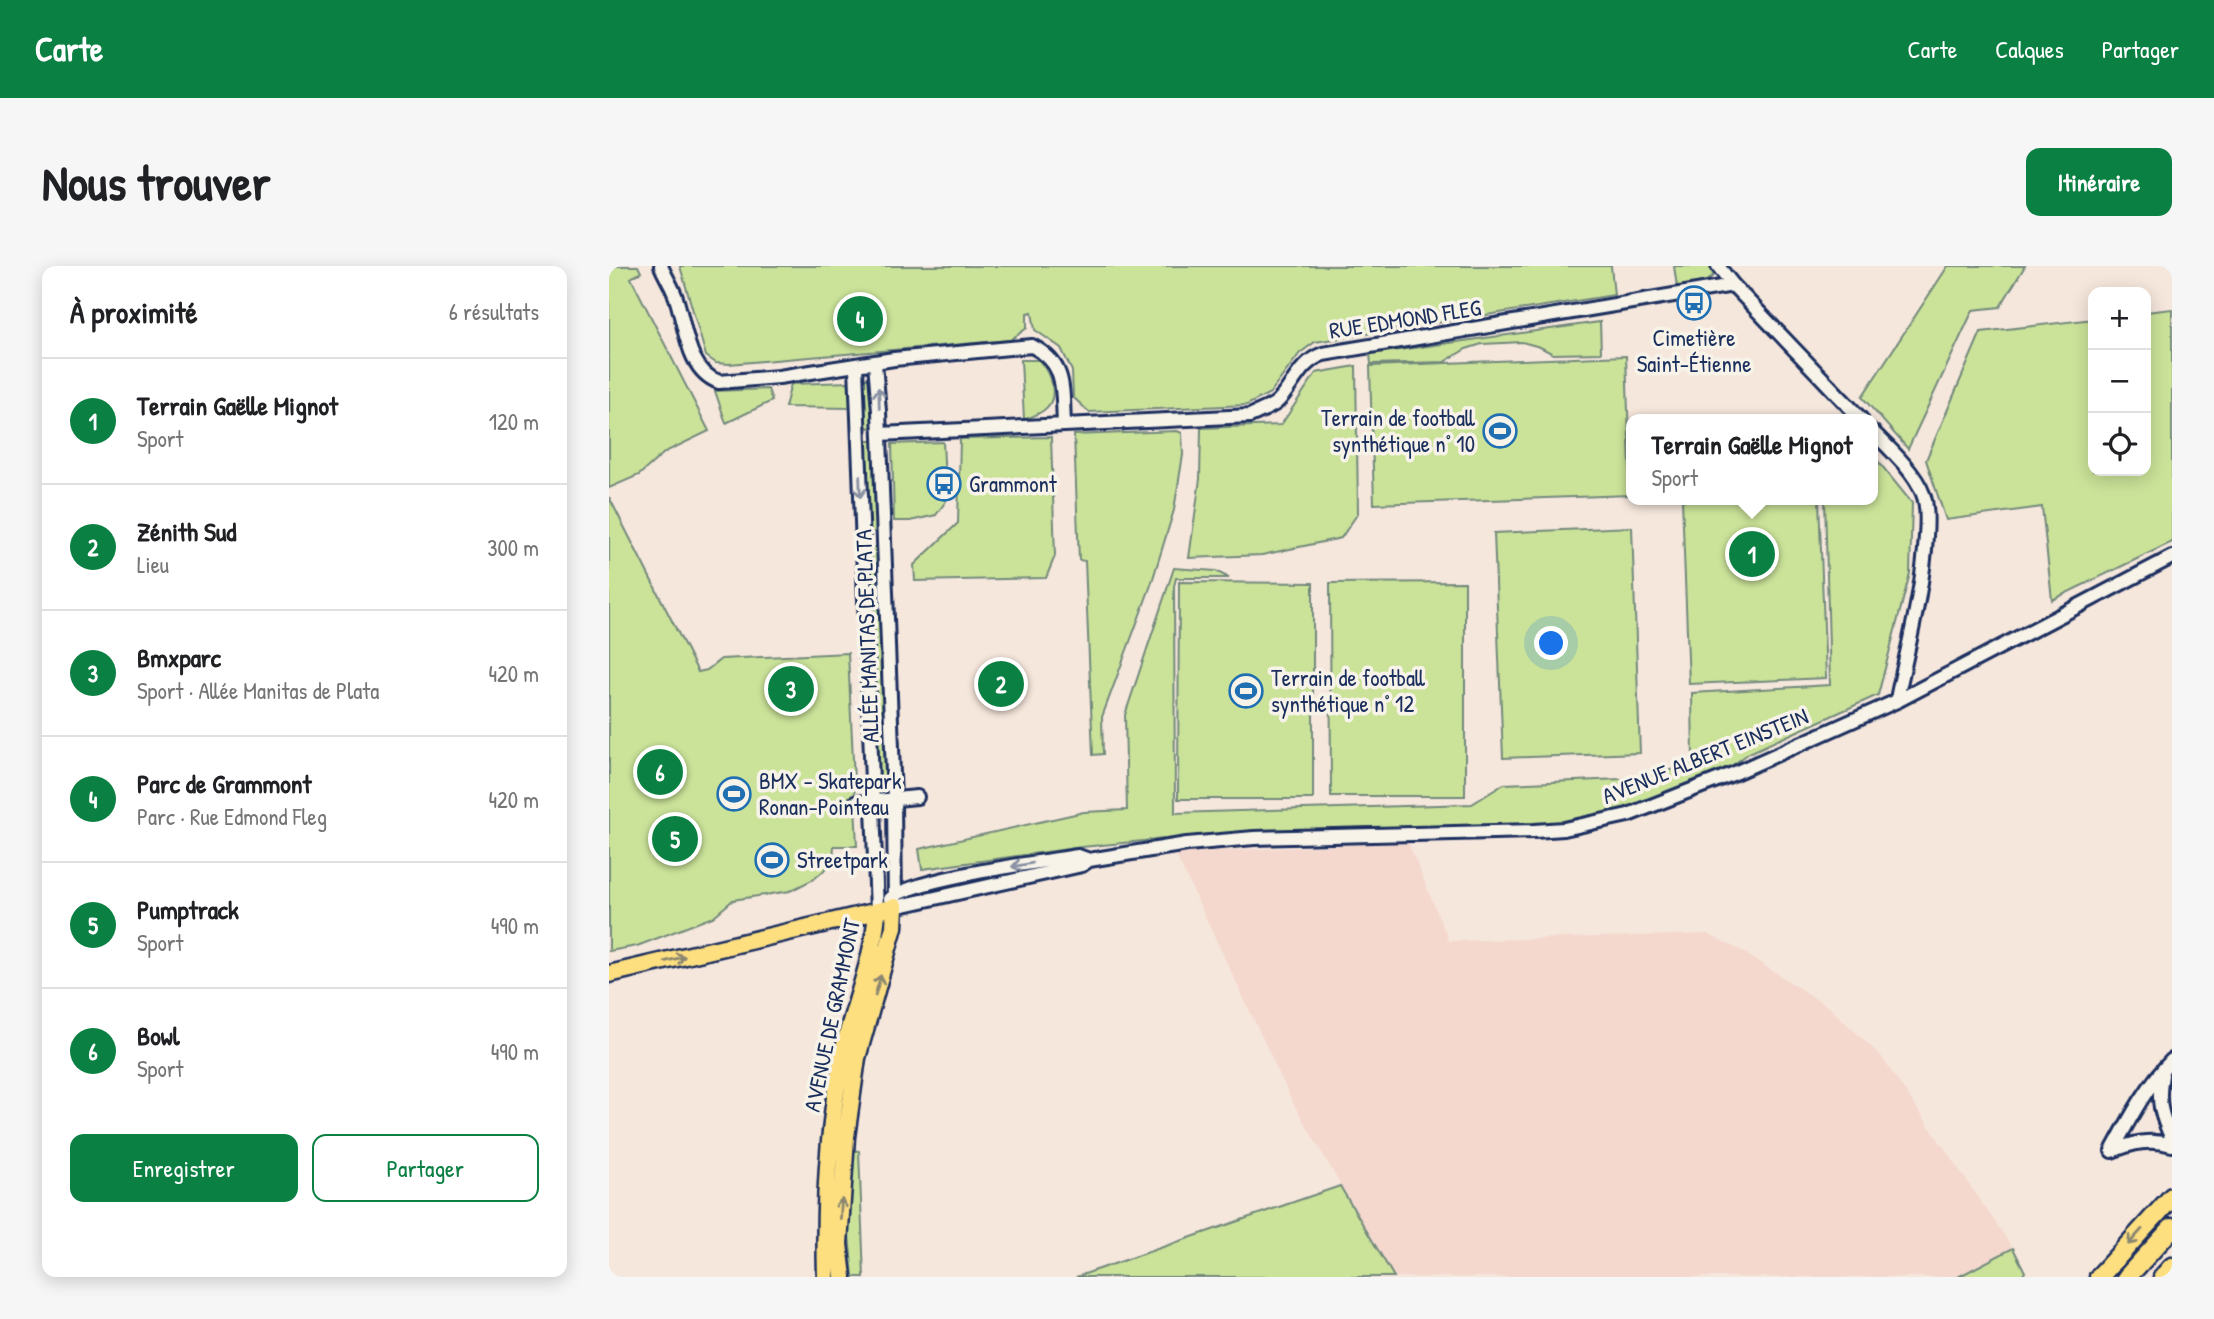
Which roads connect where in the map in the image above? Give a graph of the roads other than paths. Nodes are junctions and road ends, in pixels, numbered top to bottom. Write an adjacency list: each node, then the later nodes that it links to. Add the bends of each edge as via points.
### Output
1 (661, 266): 5 (street, via 698,368 711,379 767,378)
2 (1718, 266): 3 (street)
3 (1733, 285): 6 (street); 7 (street, RUE EDMOND FLEG, via 1323,354 1295,377 1276,403 1250,416)
4 (875, 363): 5 (street); 7 (street, via 1032,346 1046,353 1061,375); 8 (street, ALLÉE MANITAS DE PLATA, one-way to 4)
5 (856, 366): 14 (street, ALLÉE MANITAS DE PLATA, one-way to 14)
6 (1856, 414)
7 (1064, 424): 8 (street, RUE EDMOND FLEG)
8 (880, 434): 13 (street, ALLÉE MANITAS DE PLATA)
9 (1878, 437): 11 (street, via 1923,494 1927,523 1924,572)
10 (2172, 557): 11 (street, AVENUE ALBERT EINSTEIN)
11 (1899, 700): 16 (street, AVENUE ALBERT EINSTEIN, via 1735,773 1594,824 1534,831 1223,840 1089,860)
12 (917, 797): 13 (street)
13 (894, 800): 14 (street); 16 (street, ALLÉE MANITAS DE PLATA)
14 (872, 802): 15 (street); 17 (street, ALLÉE MANITAS DE PLATA)
15 (855, 803)
16 (895, 901): 17 (main road, AVENUE ALBERT EINSTEIN); 23 (main road, AVENUE DE GRAMMONT, one-way to 16, via 857,1058 894,927)
17 (877, 911): 18 (main road, AVENUE ALBERT EINSTEIN); 19 (main road, AVENUE DE GRAMMONT)
18 (844, 919): 19 (main road, via 865,933); 20 (main road, AVENUE ALBERT EINSTEIN, one-way to 18)
19 (872, 947): 22 (main road, AVENUE DE GRAMMONT, via 842,1057)
20 (609, 974)
21 (2168, 1064): 24 (street, via 2158,1093); 25 (street, via 2112,1151 2156,1140)
22 (832, 1128): 23 (main road, AVENUE DE GRAMMONT); 29 (main road, AVENUE DE GRAMMONT)
23 (846, 1137): 30 (main road, AVENUE DE GRAMMONT, one-way to 23, via 839,1244)
24 (2172, 1139)
25 (2172, 1145)
26 (2172, 1196): 31 (highway, one-way to 31)
27 (2172, 1228): 32 (highway)
28 (2172, 1267): 33 (highway)
29 (826, 1277)
30 (843, 1277)
31 (2099, 1277)
32 (2127, 1277)
33 (2163, 1277)

